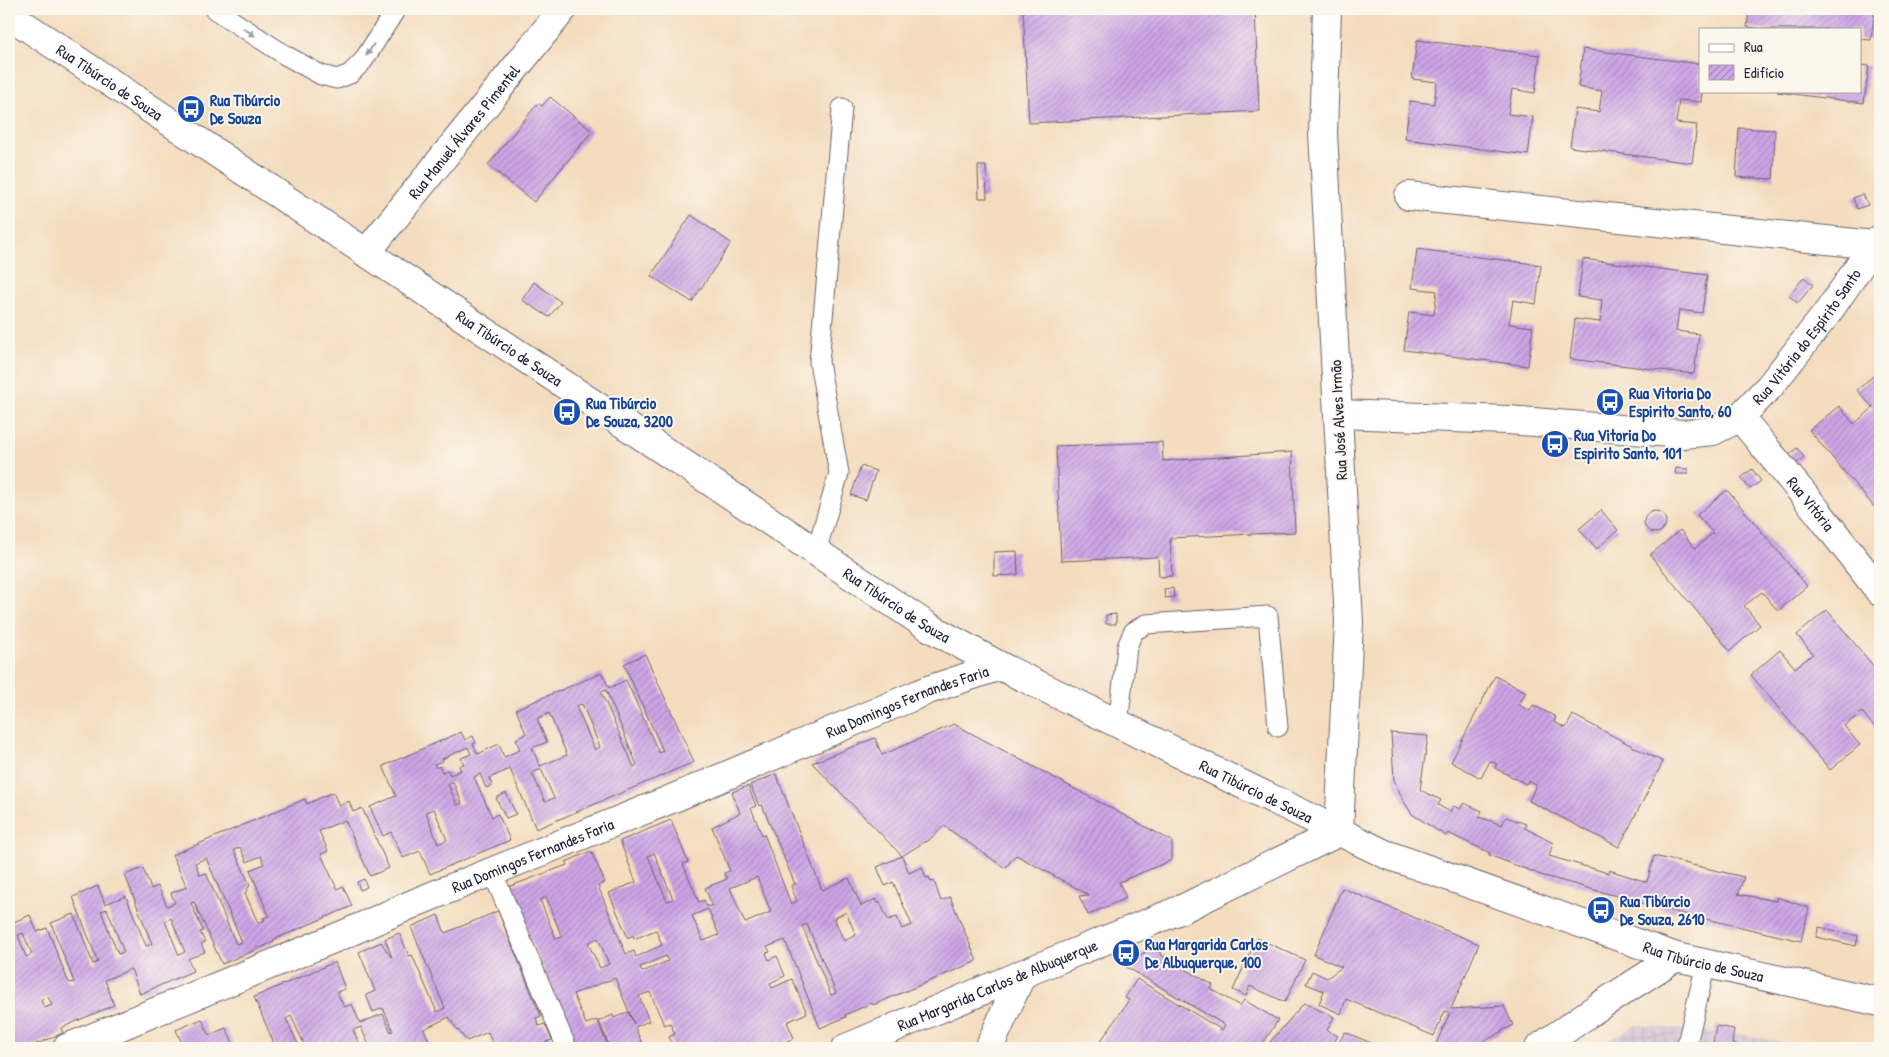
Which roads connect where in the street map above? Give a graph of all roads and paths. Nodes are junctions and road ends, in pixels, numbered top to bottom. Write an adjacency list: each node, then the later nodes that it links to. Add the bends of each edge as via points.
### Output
1 (214, 9): 2 (lane, via 285,55 321,75 337,79 350,74 363,61)
2 (396, 9)
3 (561, 9): 9 (street, Rua Manuel Álvares Pimentel)
4 (1327, 9): 10 (street, Rua José Alves Irmão, via 1323,133)
5 (9, 15): 9 (street, Rua Tibúrcio de Souza)
6 (842, 108): 12 (lane, via 819,362 839,473)
7 (1408, 196): 8 (street)
8 (1877, 242): 11 (street, Rua Vitória do Espírito Santo, via 1828,312 1770,386)
9 (366, 253): 12 (street, Rua Tibúrcio de Souza)
10 (1338, 414): 11 (street, Rua Vitória do Espírito Santo, via 1508,420 1683,434 1713,431); 17 (street, Rua José Alves Irmão, via 1349,622)
11 (1740, 417): 13 (street, Rua Vitória)
12 (816, 552): 14 (street, Rua Tibúrcio de Souza, via 929,627)
13 (1880, 592)
14 (1000, 666): 15 (street, Rua Tibúrcio de Souza); 18 (street, Rua Domingos Fernandes Faria, via 928,690)
15 (1118, 724): 16 (lane, via 1127,647 1133,632 1146,624 1268,616); 17 (street, Rua Tibúrcio de Souza)
16 (1278, 727)
17 (1339, 832): 19 (street, Rua Tibúrcio de Souza, via 1385,854); 21 (street, Rua Margarida Carlos de Albuquerque, via 1182,909)
18 (492, 872): 23 (street, Rua Domingos Fernandes Faria); 24 (lane)
19 (1676, 957): 20 (street, Rua Tibúrcio de Souza); 27 (street)
20 (1706, 964): 22 (street, Rua Tibúrcio de Souza); 28 (lane)
21 (1022, 974): 25 (street, Rua Margarida Carlos de Albuquerque); 26 (street)
22 (1880, 1002)
23 (67, 1048)
24 (567, 1048)
25 (846, 1048)
26 (989, 1048)
27 (1539, 1048)
28 (1686, 1048)

